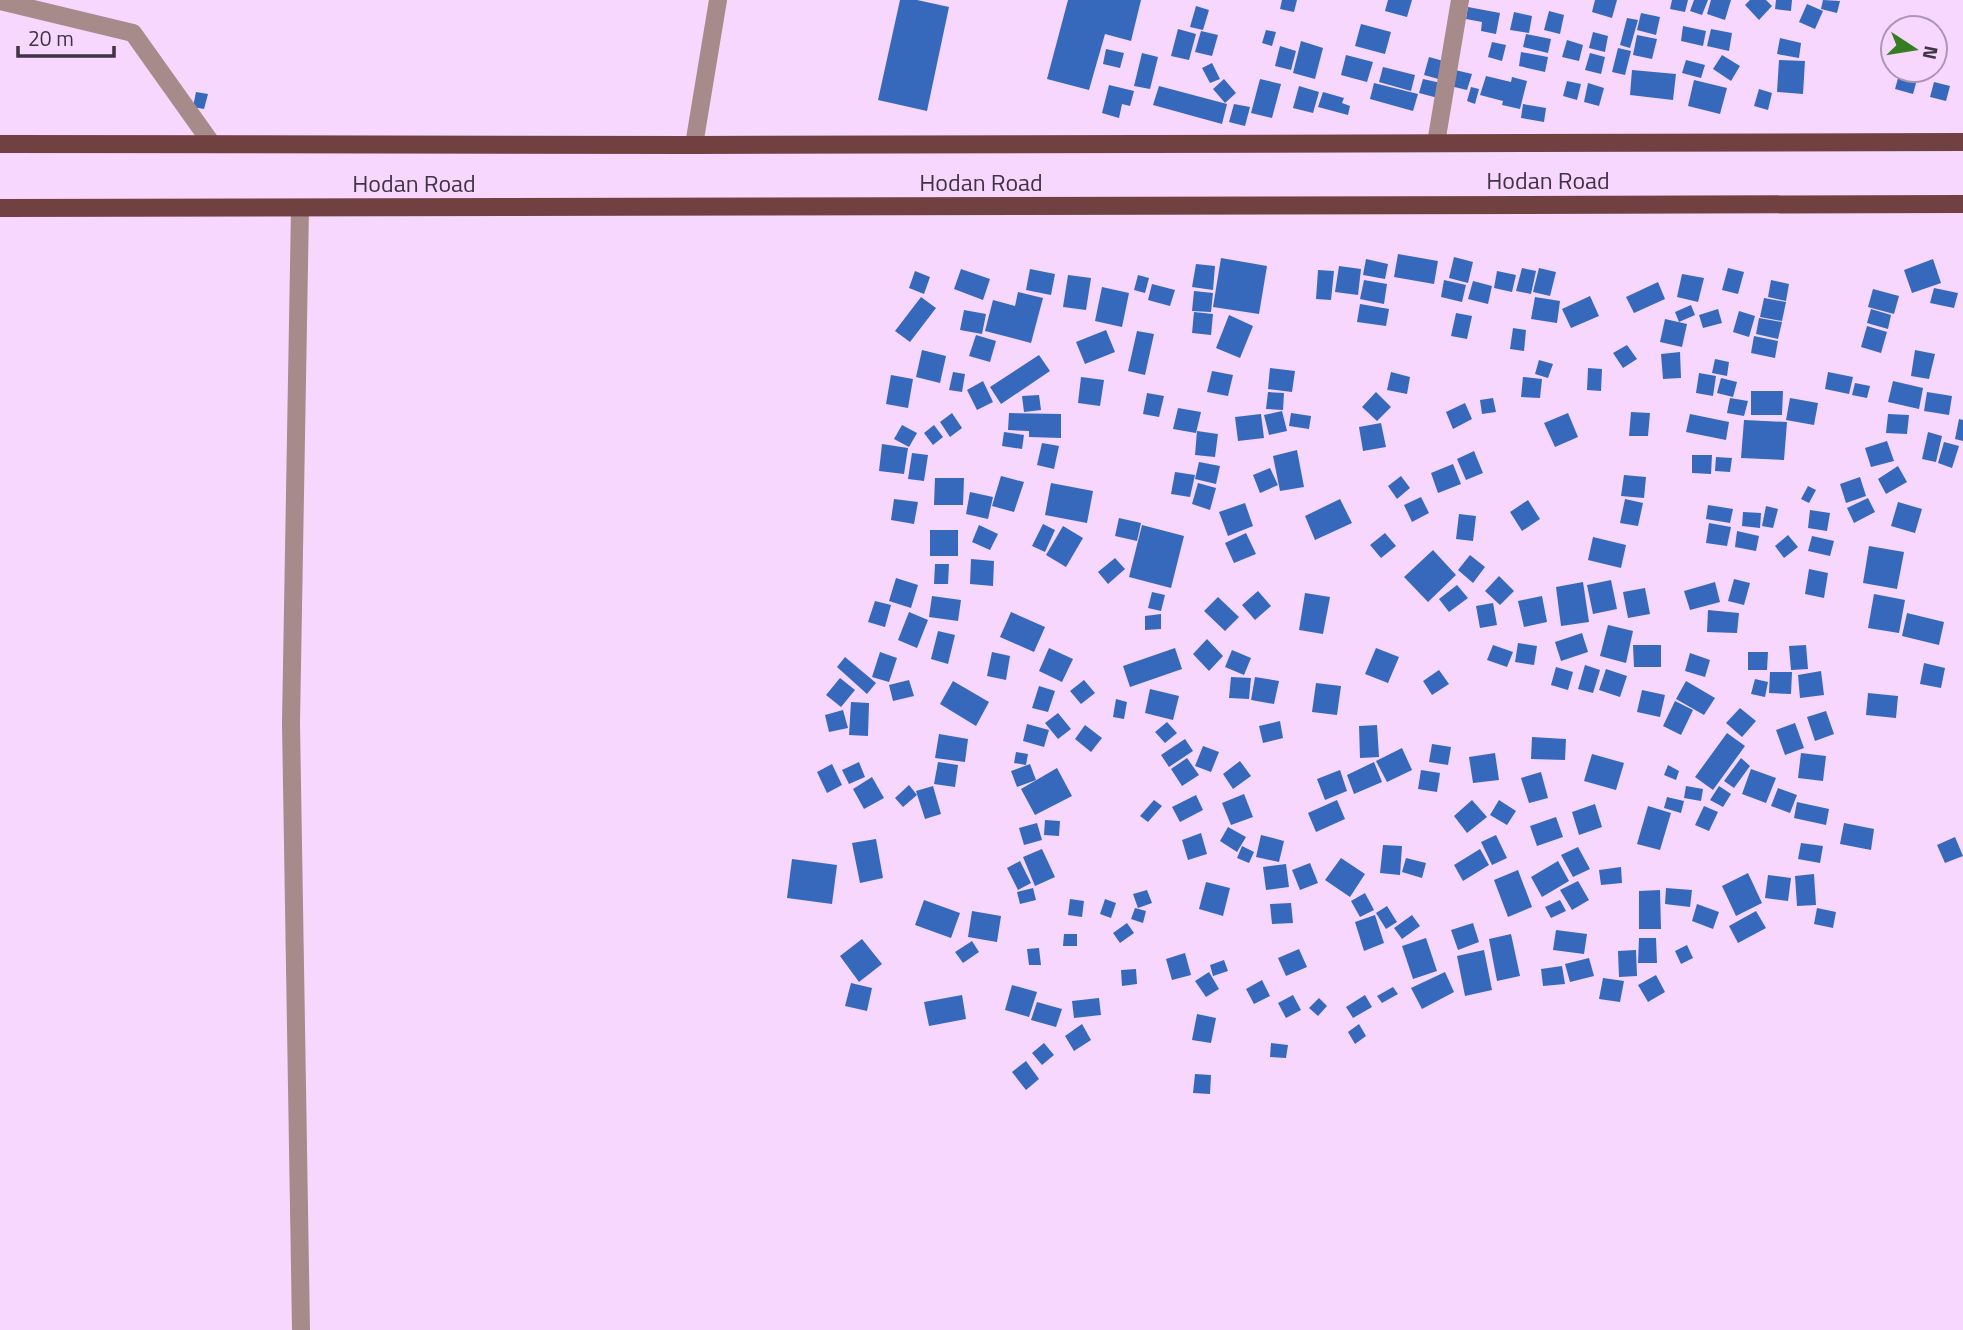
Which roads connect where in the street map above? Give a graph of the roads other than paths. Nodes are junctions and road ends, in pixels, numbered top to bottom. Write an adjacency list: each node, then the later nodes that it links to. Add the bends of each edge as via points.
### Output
1 (718, 0): 8 (street)
2 (1460, 0): 5 (street)
3 (0, 1): 7 (street, via 133,33)
4 (1963, 142): 5 (main road, Hodan Road)
5 (1436, 143): 8 (main road, Hodan Road)
6 (0, 144): 7 (main road, Hodan Road)
7 (212, 144): 8 (main road, Hodan Road)
8 (694, 145)
9 (1963, 204): 11 (main road, Hodan Road)
10 (0, 208): 11 (main road, Hodan Road)
11 (300, 208): 12 (street, via 291,723)
12 (301, 1330)

